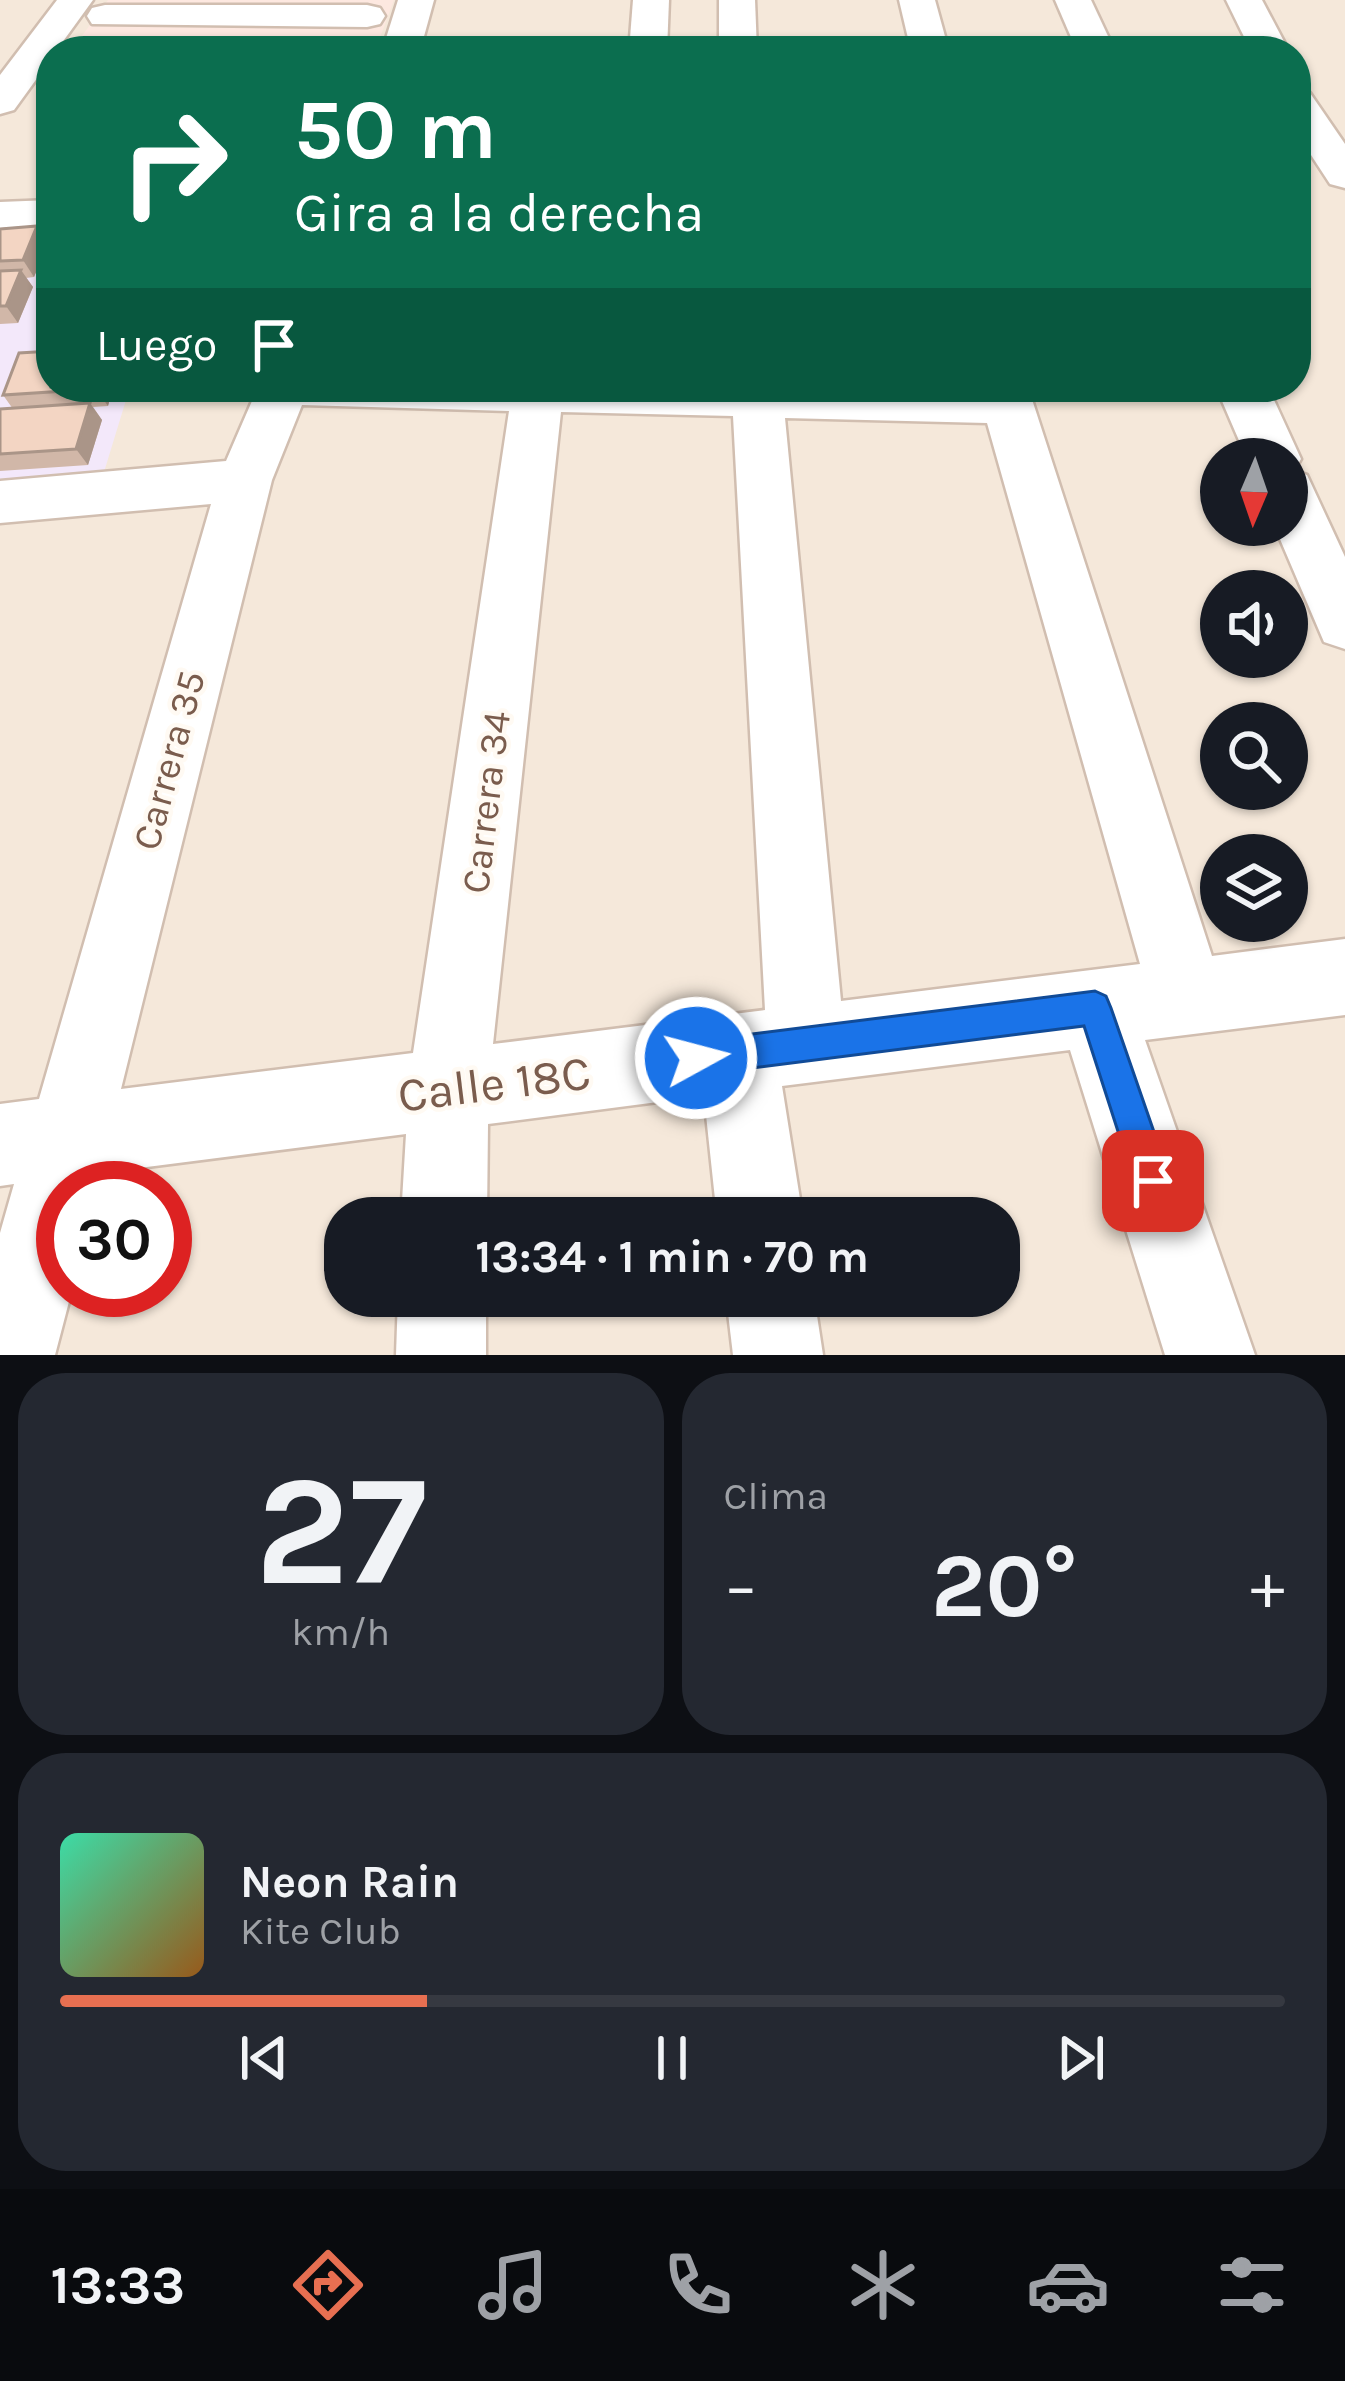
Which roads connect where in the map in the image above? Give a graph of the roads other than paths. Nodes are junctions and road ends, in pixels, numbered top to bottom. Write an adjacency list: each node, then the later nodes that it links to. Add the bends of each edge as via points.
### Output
1 (416, 0): 12 (street)
2 (614, 0): 7 (street)
3 (737, 0): 14 (street)
4 (917, 0): 15 (street)
5 (1073, 0): 16 (street)
6 (1244, 0): 17 (street)
7 (651, 1): 13 (street)
8 (90, 8): 9 (street); 11 (street)
9 (269, 28): 10 (street)
10 (360, 30)
11 (61, 36)
12 (405, 36)
13 (649, 36)
14 (738, 36)
15 (926, 36)
16 (1089, 36)
17 (1262, 36)
18 (36, 61): 20 (street)
19 (36, 91): 20 (street)
20 (3, 93)
21 (1311, 102): 22 (street)
22 (1345, 103)
23 (1311, 124): 24 (street)
24 (1345, 175)
25 (36, 214): 26 (street)
26 (0, 215)
27 (278, 402): 33 (street, Carrera 35)
28 (536, 402): 41 (street, Carrera 34)
29 (757, 402): 40 (street)
30 (1006, 402): 38 (street)
31 (1249, 402): 32 (street)
32 (1265, 438)
33 (245, 480): 34 (street); 42 (street, Carrera 35)
34 (0, 502)
35 (1308, 539): 36 (street)
36 (1345, 624)
37 (1345, 977): 38 (street, Calle 18C)
38 (1186, 997): 39 (street, Calle 18C)
39 (1095, 1008): 40 (street, Calle 18C); 50 (street)
40 (772, 1048): 41 (street, Calle 18C); 44 (street)
41 (448, 1089): 42 (street, Calle 18C); 43 (street, Carrera 34)
42 (32, 1141): 47 (street, Carrera 35)
43 (445, 1197)
44 (761, 1197)
45 (442, 1317): 48 (street)
46 (773, 1317): 49 (street)
47 (10, 1355)
48 (441, 1355)
49 (778, 1355)
50 (1210, 1355)

